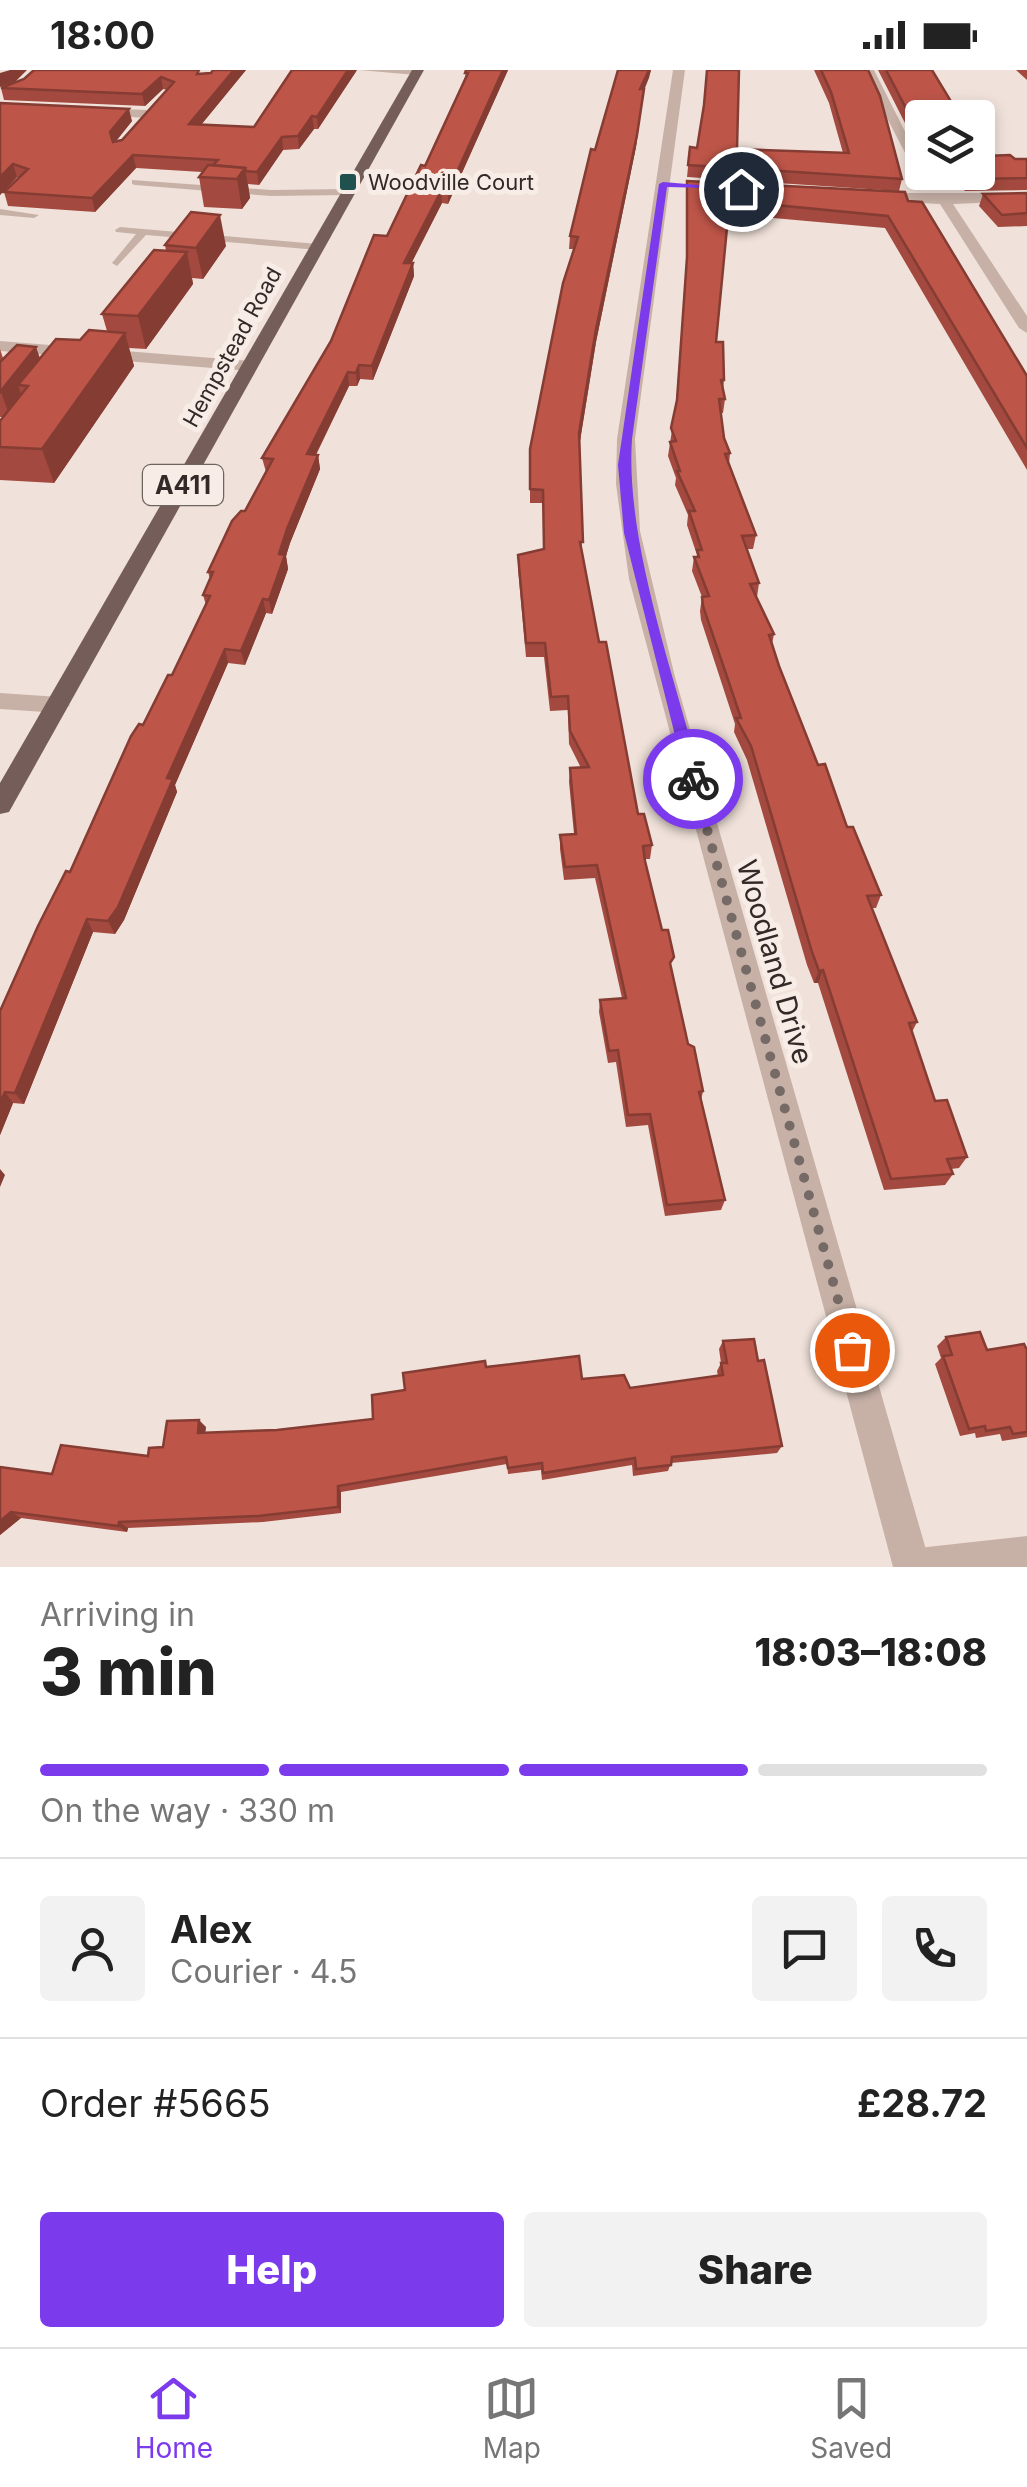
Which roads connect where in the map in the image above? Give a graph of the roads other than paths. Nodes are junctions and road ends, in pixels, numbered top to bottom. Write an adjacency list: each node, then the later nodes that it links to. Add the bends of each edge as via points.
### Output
1 (366, 70): 4 (street)
2 (679, 70): 32 (street, Woodland Drive, via 626,439 630,533 718,872)
3 (868, 70): 9 (street)
4 (417, 71): 12 (main road, Hempstead Road / A411)
5 (159, 103): 7 (lane)
6 (87, 111): 7 (street)
7 (147, 114): 8 (lane)
8 (138, 126)
9 (905, 140)
10 (135, 182): 12 (lane, via 272,194)
11 (934, 190): 16 (street)
12 (348, 192): 21 (main road, Hempstead Road / A411)
13 (12, 194): 17 (lane)
14 (859, 196): 16 (street)
15 (1027, 197): 16 (street)
16 (941, 200): 23 (street)
17 (0, 209): 18 (lane)
18 (34, 215)
19 (120, 230): 20 (lane)
20 (144, 231): 21 (lane); 22 (lane)
21 (318, 246): 27 (main road, Hempstead Road / A411)
22 (118, 262)
23 (1027, 328)
24 (0, 346): 27 (street)
25 (0, 361): 26 (street)
26 (21, 363)
27 (250, 366): 29 (main road, Hempstead Road / A411)
28 (0, 701): 29 (street)
29 (60, 705): 30 (main road, Hempstead Road / A411)
30 (0, 805)
31 (1027, 1555): 32 (street)
32 (915, 1567)

